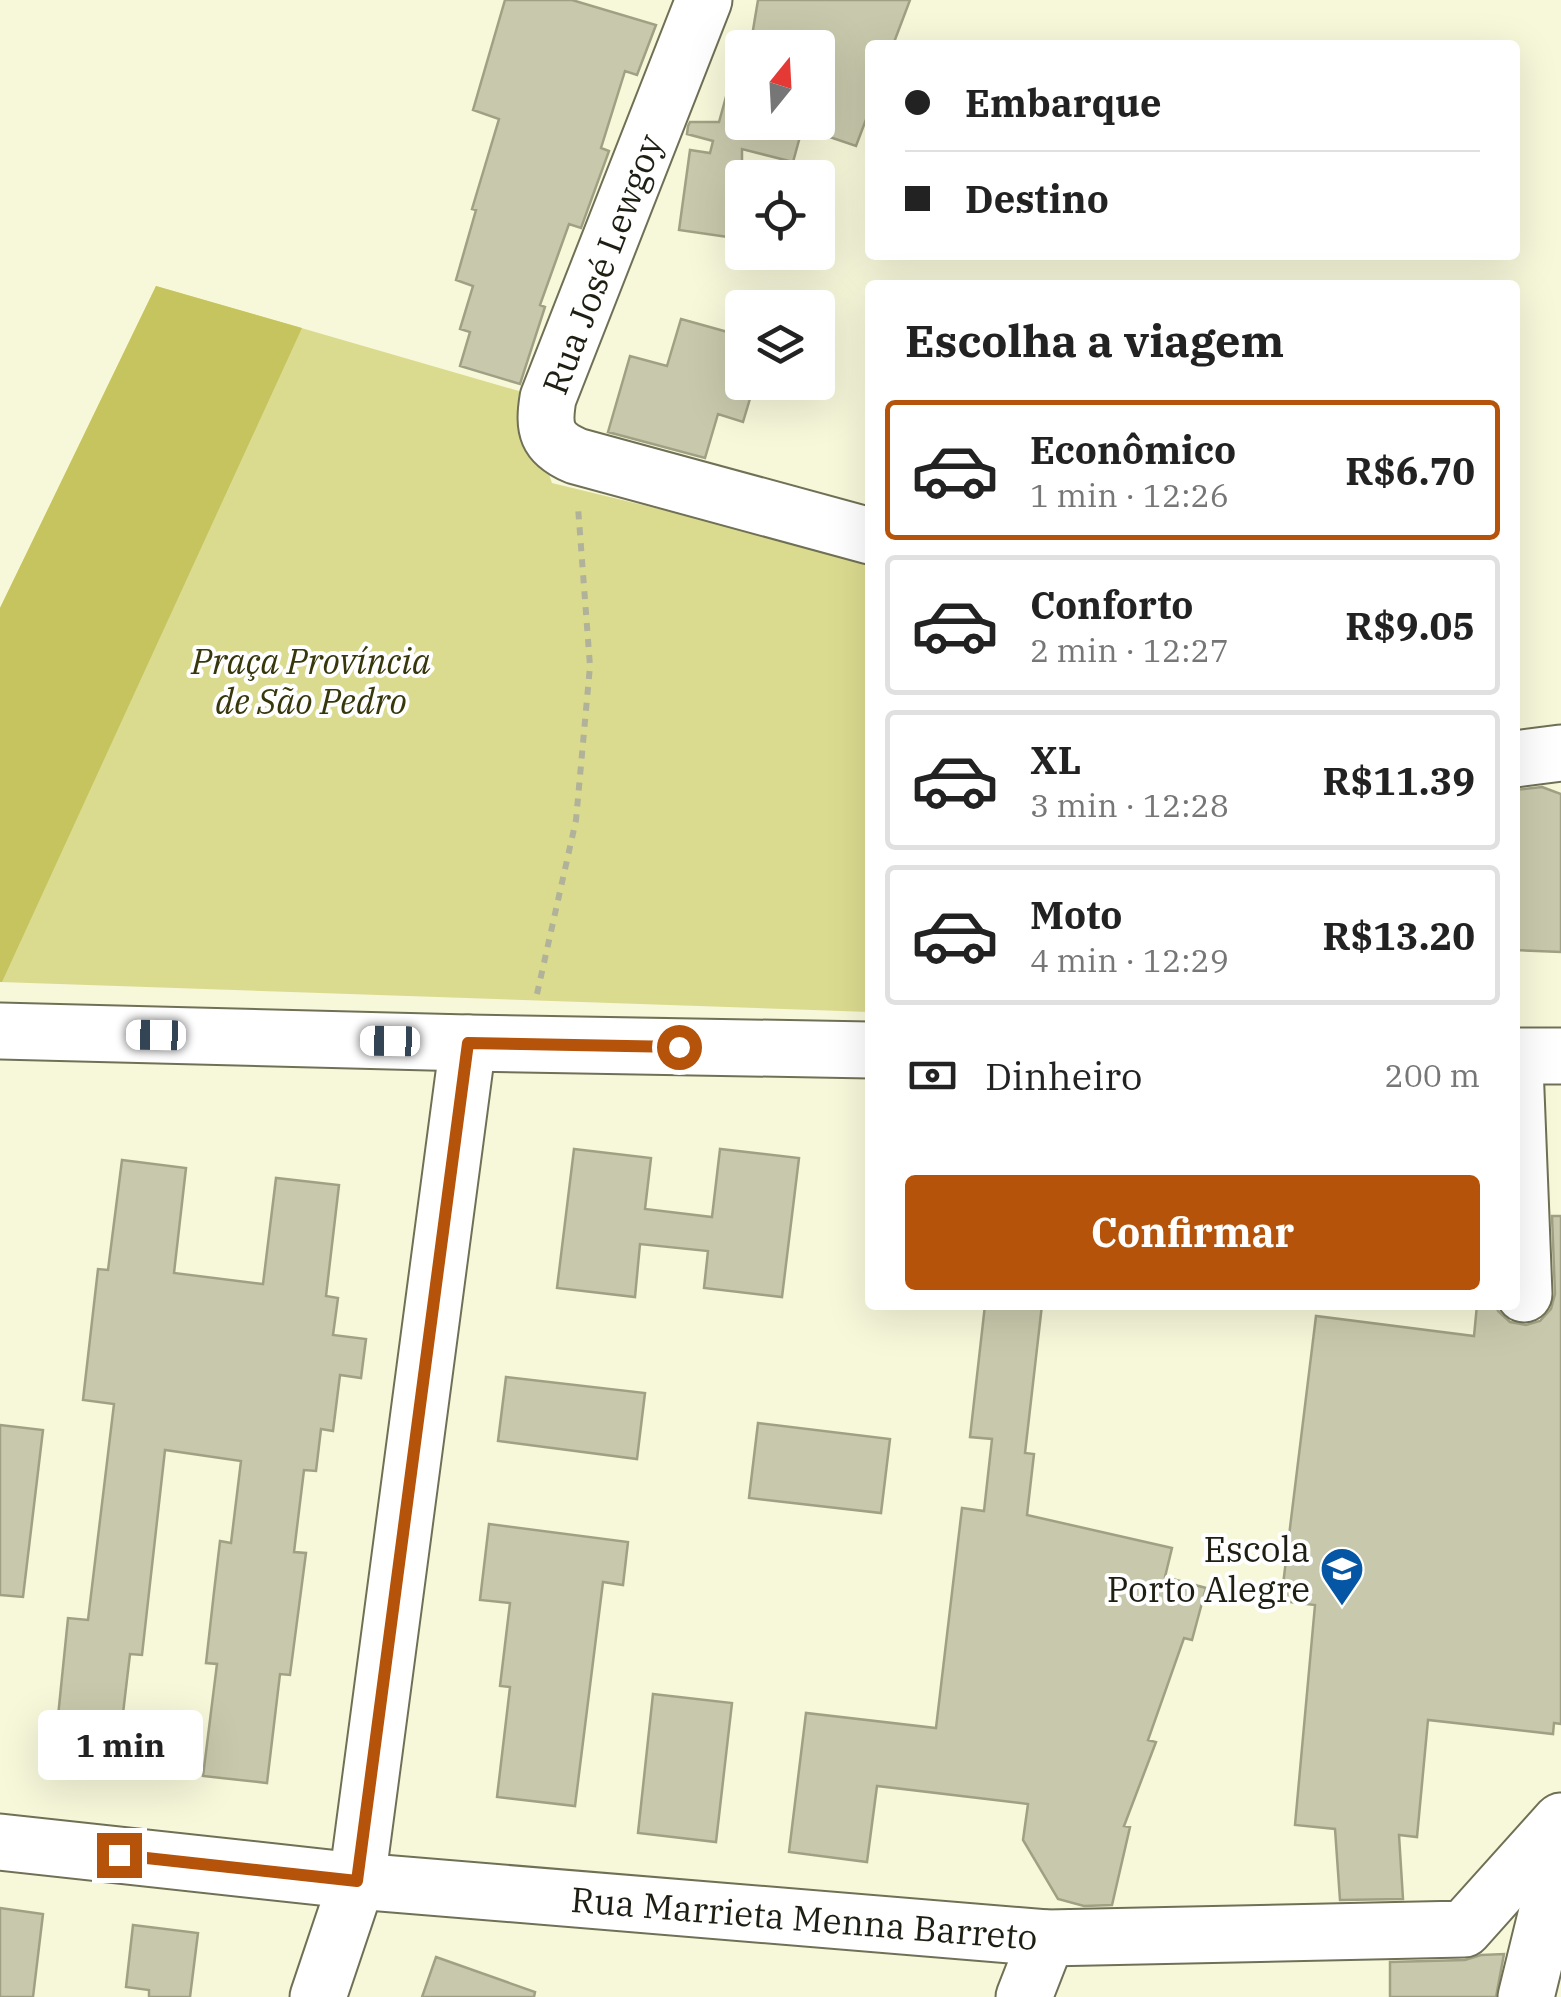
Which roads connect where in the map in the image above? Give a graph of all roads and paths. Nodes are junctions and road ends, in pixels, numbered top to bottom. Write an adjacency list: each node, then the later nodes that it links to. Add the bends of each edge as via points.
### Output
1 (704, 0): 2 (street, Rua José Lewgoy, via 548,398 548,436)
2 (576, 456): 3 (street); 8 (path, via 590,666 576,820)
3 (865, 535)
4 (1561, 753): 5 (street)
5 (1520, 758)
6 (0, 1031): 7 (street)
7 (468, 1043): 8 (street); 17 (street)
8 (526, 1044): 9 (street)
9 (865, 1050)
10 (1520, 1056): 11 (street)
11 (1561, 1056)
12 (1520, 1193): 13 (street)
13 (1524, 1294)
14 (1561, 1822): 18 (street, Rua Marrieta Menna Barreto, via 1464,1928)
15 (0, 1842): 17 (street, Rua Marrieta Menna Barreto)
16 (1561, 1854): 21 (street)
17 (357, 1881): 18 (street, Rua Marrieta Menna Barreto); 19 (street)
18 (1047, 1938): 20 (street)
19 (318, 1997)
20 (1024, 1997)
21 (1526, 1997)

